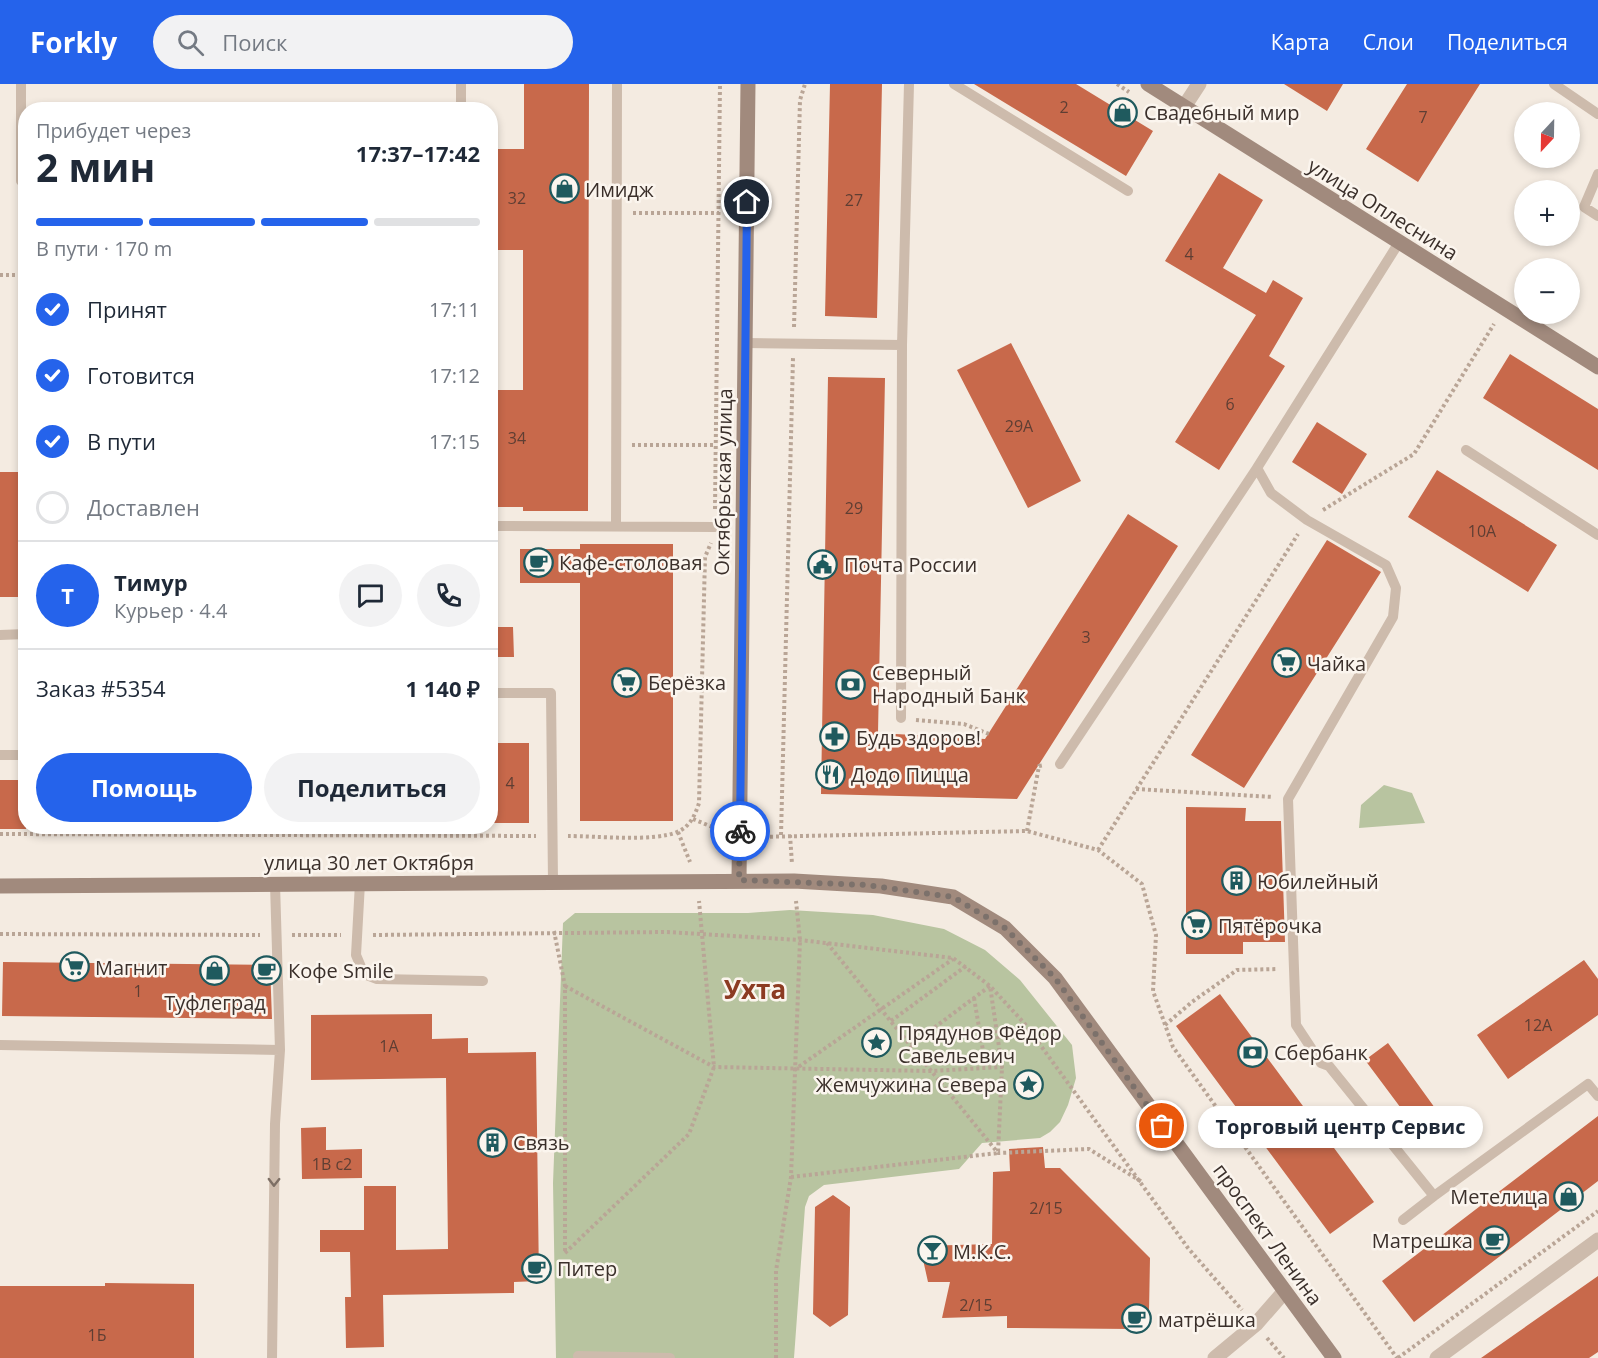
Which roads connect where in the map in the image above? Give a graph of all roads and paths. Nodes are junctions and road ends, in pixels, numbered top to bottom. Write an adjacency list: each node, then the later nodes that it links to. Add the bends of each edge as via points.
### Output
1 (21, 84): 12 (lane)
2 (461, 84): 13 (lane)
3 (617, 84): 18 (lane)
4 (720, 84): 19 (path)
5 (748, 84): 25 (main road, Октябрьская улица)
6 (805, 84): 26 (path, via 800,100)
7 (909, 84): 27 (lane)
8 (954, 84): 17 (lane)
9 (1148, 84): 14 (main road, улица Оплеснина)
10 (1199, 84): 14 (street)
11 (1554, 84): 15 (lane)
12 (21, 102)
13 (461, 102)
14 (1184, 107): 21 (main road, улица Оплеснина)
15 (1598, 114)
16 (1598, 174): 20 (lane, via 1584,207)
17 (1128, 191)
18 (617, 213): 19 (path); 29 (lane)
19 (719, 213): 30 (path)
20 (1598, 216)
21 (1398, 244): 28 (main road, улица Оплеснина); 32 (lane)
22 (0, 275): 23 (path)
23 (18, 275)
24 (1495, 324): 33 (path, via 1414,454)
25 (746, 343): 26 (lane); 56 (main road, Октябрьская улица)
26 (794, 343): 27 (lane); 53 (path)
27 (902, 345): 41 (lane)
28 (1598, 368)
29 (616, 445): 30 (path); 35 (lane)
30 (716, 445): 36 (path)
31 (1466, 450): 37 (lane)
32 (1257, 468): 33 (lane, via 1271,493); 45 (lane)
33 (1307, 520): 47 (path); 48 (lane, via 1386,565 1396,588 1393,617)
34 (498, 526): 35 (lane)
35 (616, 526): 36 (lane)
36 (715, 526): 49 (path, via 705,557 699,803)
37 (1598, 535)
38 (18, 634): 39 (lane)
39 (0, 635)
40 (498, 693): 55 (lane, via 551,693)
41 (901, 718): 42 (path, via 964,724)
42 (988, 734)
43 (0, 755): 44 (lane)
44 (18, 755)
45 (1060, 764)
46 (1039, 766): 50 (path)
47 (1136, 789): 48 (path); 57 (path)
48 (1288, 799): 74 (lane)
49 (693, 819): 51 (path); 56 (path)
50 (1028, 831): 54 (path); 57 (path)
51 (678, 832): 55 (path, via 655,836); 59 (path)
52 (0, 834): 55 (path)
53 (781, 835): 54 (path); 56 (path)
54 (790, 835): 60 (path)
55 (550, 836): 61 (lane)
56 (740, 838): 58 (main road, Октябрьская улица)
57 (1098, 850): 81 (path, via 1142,884 1156,935 1153,991)
58 (739, 880): 59 (main road, улица 30 лет Октября); 60 (main road, проспект Ленина)
59 (698, 881): 61 (main road, улица 30 лет Октября); 67 (path)
60 (794, 881): 70 (path); 100 (main road, проспект Ленина, via 881,886 953,897 1005,928 1055,978)
61 (553, 882): 62 (main road, улица 30 лет Октября)
62 (360, 883): 63 (main road, улица 30 лет Октября); 69 (lane)
63 (275, 884): 64 (main road, улица 30 лет Октября); 68 (lane)
64 (0, 886)
65 (554, 932): 67 (path); 69 (path); 76 (path)
66 (0, 934): 68 (path)
67 (702, 934): 70 (path); 85 (path)
68 (279, 935): 69 (path); 84 (lane)
69 (357, 935): 75 (lane, via 356,955 364,974 377,979)
70 (800, 940): 71 (path); 88 (path)
71 (826, 942): 72 (path); 79 (path)
72 (953, 958): 73 (path); 79 (path)
73 (966, 966): 77 (path); 80 (path)
74 (1294, 968): 81 (path, via 1237,970); 96 (lane, via 1296,1025 1322,1063 1329,1066)
75 (483, 981)
76 (565, 986): 85 (path); 85 (path, via 565,1253 689,1134)
77 (990, 986): 78 (path); 86 (path); 95 (path, via 1025,1024)
78 (974, 998): 83 (path); 87 (path)
79 (882, 1010): 80 (path); 88 (path)
80 (891, 1021): 83 (path)
81 (1165, 1026): 109 (path, via 1173,1047)
82 (0, 1045): 84 (lane)
83 (911, 1045): 89 (path)
84 (280, 1050): 103 (lane, one-way to 103, via 275,1124)
85 (714, 1067): 88 (path)
86 (1002, 1067): 87 (path); 93 (path)
87 (986, 1068): 89 (path)
88 (794, 1070): 89 (path); 94 (path)
89 (932, 1071): 93 (path)
90 (1598, 1077): 91 (lane)
91 (1588, 1084): 92 (lane); 96 (lane)
92 (1598, 1096)
93 (998, 1153): 94 (path); 95 (path, via 1089,1149)
94 (791, 1177): 105 (path, via 776,1271)
95 (1143, 1183): 101 (path, via 1188,1248)
96 (1434, 1196): 98 (lane)
97 (1598, 1211): 109 (path)
98 (1403, 1220)
99 (1598, 1240): 110 (street)
100 (1284, 1292): 101 (street); 108 (main road, проспект Ленина)
101 (1256, 1324): 106 (street); 107 (path)
102 (578, 1356): 104 (lane)
103 (272, 1358)
104 (670, 1358)
105 (776, 1358)
106 (1215, 1358)
107 (1284, 1358)
108 (1334, 1358)
109 (1397, 1358)
110 (1437, 1358)

